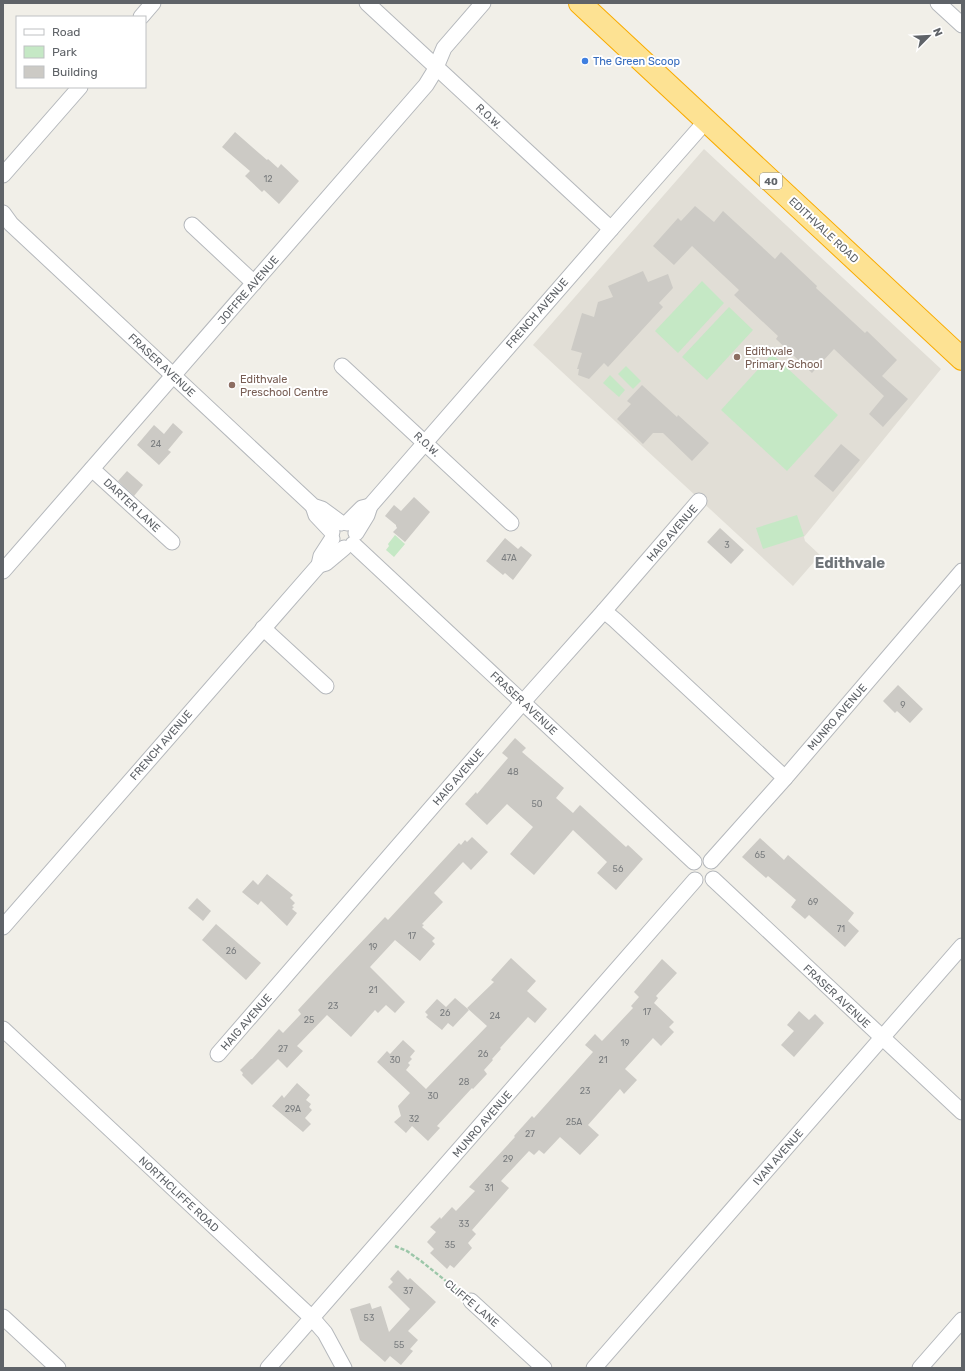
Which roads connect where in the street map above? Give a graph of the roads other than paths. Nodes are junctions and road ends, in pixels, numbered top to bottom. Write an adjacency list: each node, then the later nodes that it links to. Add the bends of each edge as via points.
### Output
1 (153, 3): 6 (street)
2 (368, 3): 8 (street, R.O.W.)
3 (483, 3): 8 (street, JOFFRE AVENUE, via 447,44)
4 (580, 3): 10 (highway, EDITHVALE ROAD / 40)
5 (938, 3): 7 (street)
6 (142, 16)
7 (962, 25)
8 (436, 67): 14 (street, R.O.W.); 15 (street, JOFFRE AVENUE, via 426,85)
9 (79, 88): 11 (street)
10 (706, 121): 14 (street, FRENCH AVENUE); 16 (highway, EDITHVALE ROAD / 40)
11 (4, 175)
12 (6, 219): 18 (street, FRASER AVENUE)
13 (192, 225): 15 (street)
14 (611, 229): 19 (street, FRENCH AVENUE)
15 (254, 282): 18 (street, JOFFRE AVENUE)
16 (962, 358)
17 (342, 366): 19 (street, R.O.W.)
18 (173, 376): 20 (street, JOFFRE AVENUE); 23 (street, FRASER AVENUE, via 313,506 322,509)
19 (425, 443): 22 (street, R.O.W.); 23 (street, FRENCH AVENUE, via 370,506 362,508)
20 (92, 469): 24 (street, DARTER LANE); 25 (street, JOFFRE AVENUE)
21 (699, 501): 27 (street, HAIG AVENUE)
22 (511, 523)
23 (344, 535): 28 (street, FRENCH AVENUE, via 321,556 319,565); 30 (street, FRASER AVENUE)
24 (172, 542)
25 (3, 571)
26 (962, 571): 31 (street, MUNRO AVENUE)
27 (604, 611): 30 (street, HAIG AVENUE); 31 (street)
28 (263, 628): 29 (street); 36 (street, FRENCH AVENUE)
29 (326, 686)
30 (523, 702): 33 (street, FRASER AVENUE); 40 (street, HAIG AVENUE)
31 (785, 778): 32 (street, MUNRO AVENUE)
32 (711, 861): 33 (street, via 702,858); 34 (street, via 716,869)
33 (694, 862): 35 (street, via 691,870)
34 (713, 879): 35 (street, via 703,883); 39 (street, FRASER AVENUE)
35 (695, 880): 44 (street, MUNRO AVENUE)
36 (3, 926)
37 (962, 946): 39 (street, IVAN AVENUE)
38 (3, 1029): 44 (street, NORTHCLIFFE ROAD)
39 (882, 1038): 41 (street, FRASER AVENUE); 50 (street, IVAN AVENUE)
40 (218, 1054)
41 (962, 1112)
42 (471, 1301): 49 (street, CLIFFE LANE)
43 (3, 1317): 46 (street)
44 (312, 1318): 47 (street, MUNRO AVENUE); 48 (street, NORTHCLIFFE ROAD, via 325,1333)
45 (962, 1320): 51 (street)
46 (58, 1368)
47 (268, 1368)
48 (344, 1368)
49 (544, 1368)
50 (594, 1368)
51 (920, 1368)

